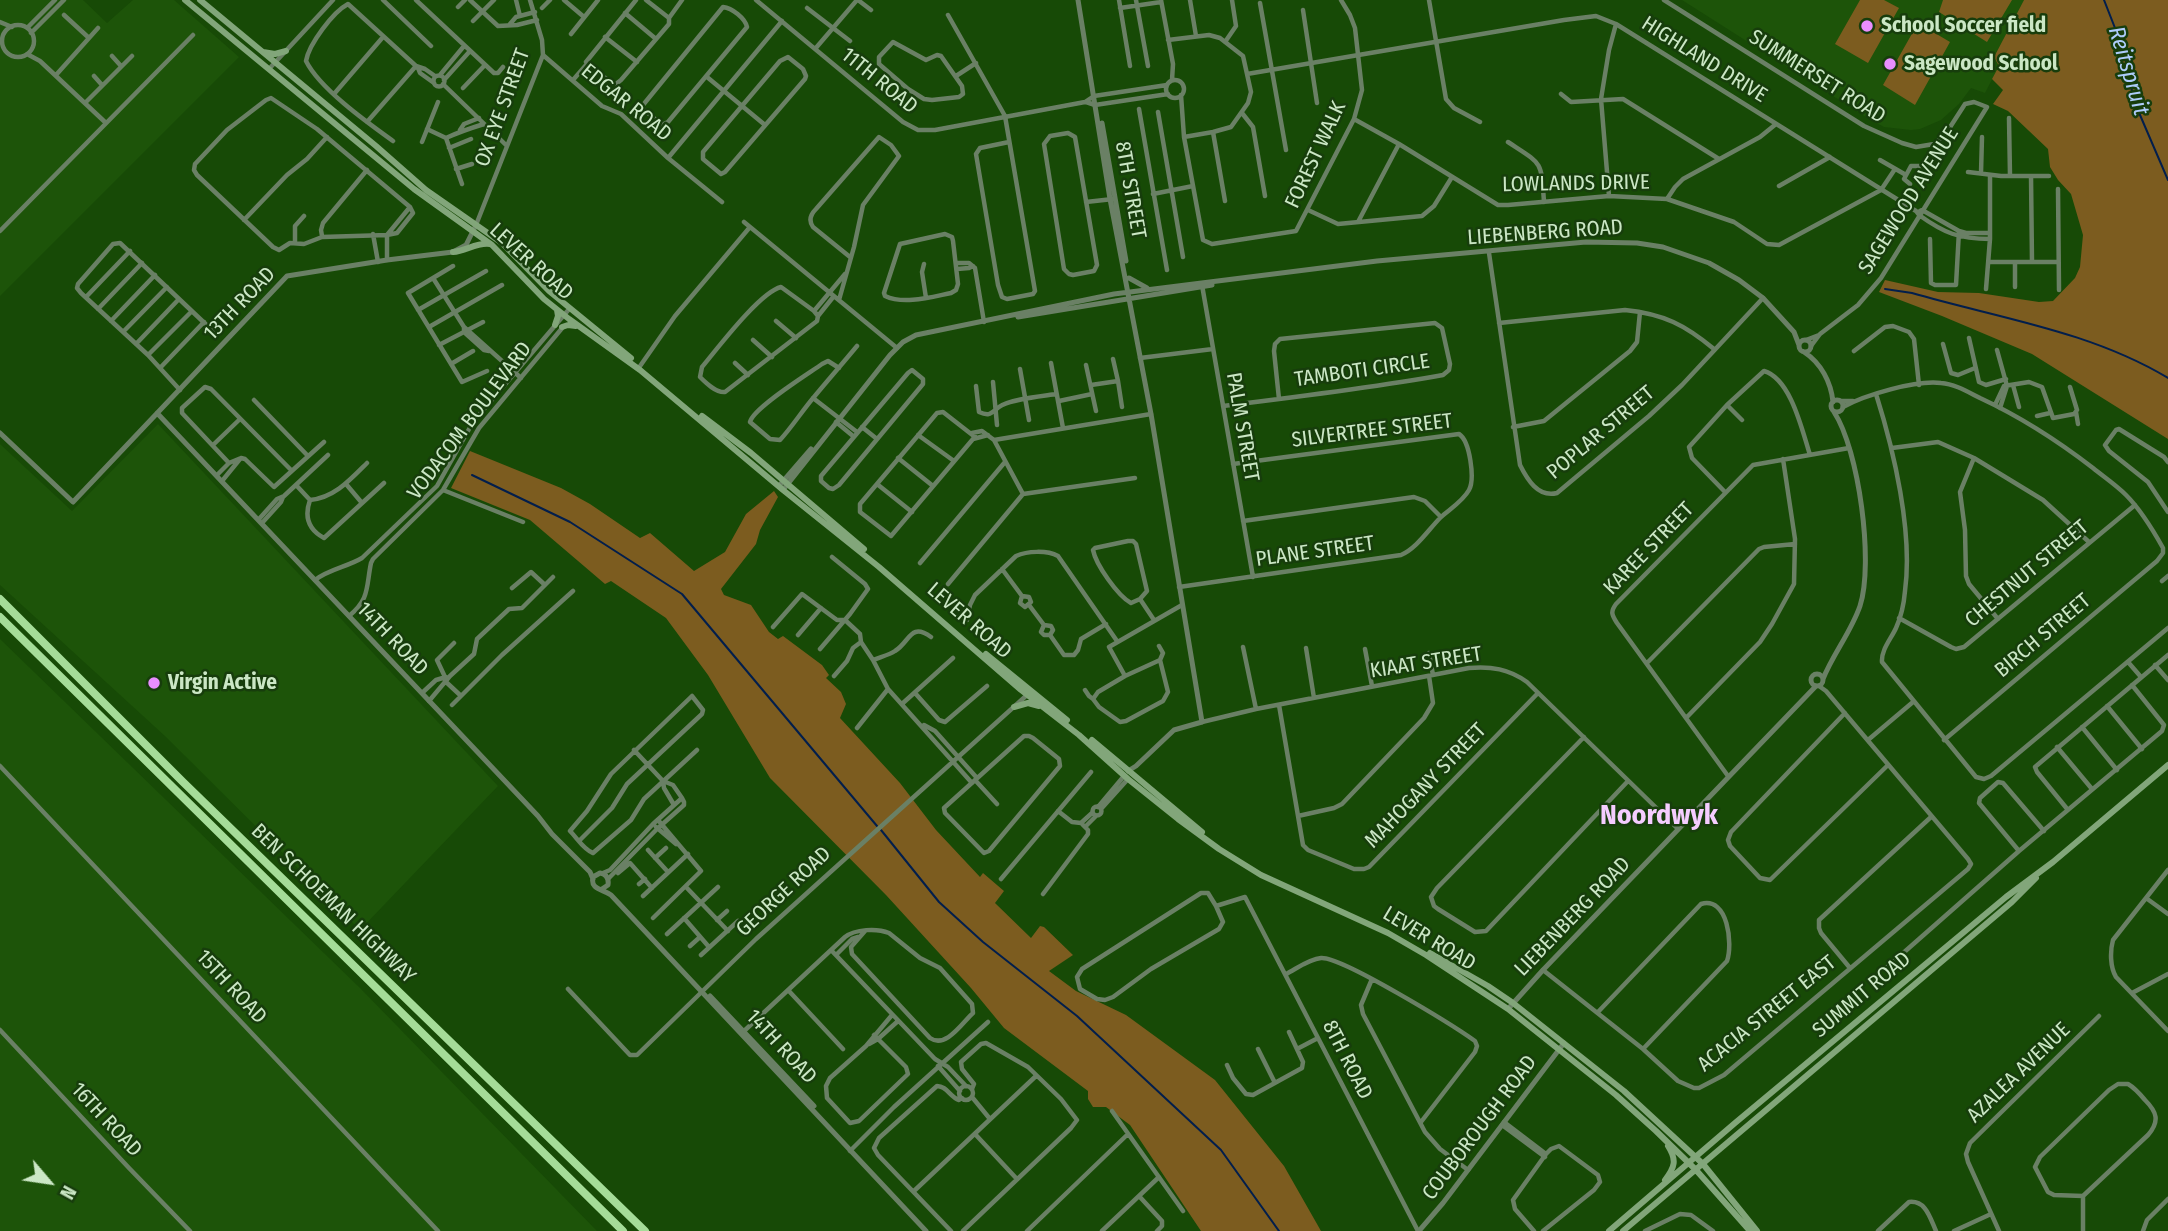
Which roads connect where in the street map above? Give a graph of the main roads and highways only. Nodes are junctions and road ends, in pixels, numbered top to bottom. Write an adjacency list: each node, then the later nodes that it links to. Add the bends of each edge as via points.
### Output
1 (186, 0): 5 (main road, LEVER ROAD, via 402,180)
2 (200, 0): 3 (main road, LEVER ROAD)
3 (261, 51): 4 (main road); 11 (main road, LEVER ROAD, via 426,190 502,243 549,291)
4 (286, 51)
5 (492, 245): 6 (main road); 7 (main road, LEVER ROAD)
6 (453, 252)
7 (556, 308): 8 (main road); 10 (main road, LEVER ROAD)
8 (555, 325)
9 (562, 327): 10 (main road)
10 (581, 328): 11 (main road, LEVER ROAD)
11 (639, 368): 16 (main road, LEVER ROAD, via 751,453)
12 (0, 592): 15 (highway)
13 (0, 599): 15 (highway, BEN SCHOEMAN HIGHWAY)
14 (0, 617): 28 (highway, BEN SCHOEMAN HIGHWAY)
15 (27, 625): 29 (highway, BEN SCHOEMAN HIGHWAY)
16 (1026, 692): 17 (main road, LEVER ROAD); 17 (main road, via 1015,706 1030,703); 19 (main road, LEVER ROAD)
17 (1044, 708): 19 (main road, LEVER ROAD)
18 (2168, 765): 20 (main road, SUMMIT ROAD)
19 (1128, 775): 21 (main road, LEVER ROAD, via 1259,872 1389,930 1488,986)
20 (2053, 862): 23 (main road, SUMMIT ROAD); 25 (main road, SUMMIT ROAD, via 2012,902)
21 (1511, 1006): 22 (main road, LEVER ROAD); 23 (main road, LEVER ROAD, via 1645,1109)
22 (1663, 1138): 24 (main road, LEVER ROAD); 27 (main road, via 1675,1163)
23 (1696, 1157): 24 (main road, SUMMIT ROAD); 25 (main road, LEVER ROAD)
24 (1689, 1163): 26 (main road, LEVER ROAD); 27 (main road, SUMMIT ROAD)
25 (1703, 1164): 26 (main road, SUMMIT ROAD); 33 (main road, LEVER ROAD)
26 (1696, 1170): 31 (main road, SUMMIT ROAD); 32 (main road, LEVER ROAD)
27 (1658, 1190): 30 (main road, SUMMIT ROAD)
28 (623, 1231)
29 (645, 1231)
30 (1609, 1231)
31 (1623, 1231)
32 (1750, 1231)
33 (1757, 1231)

